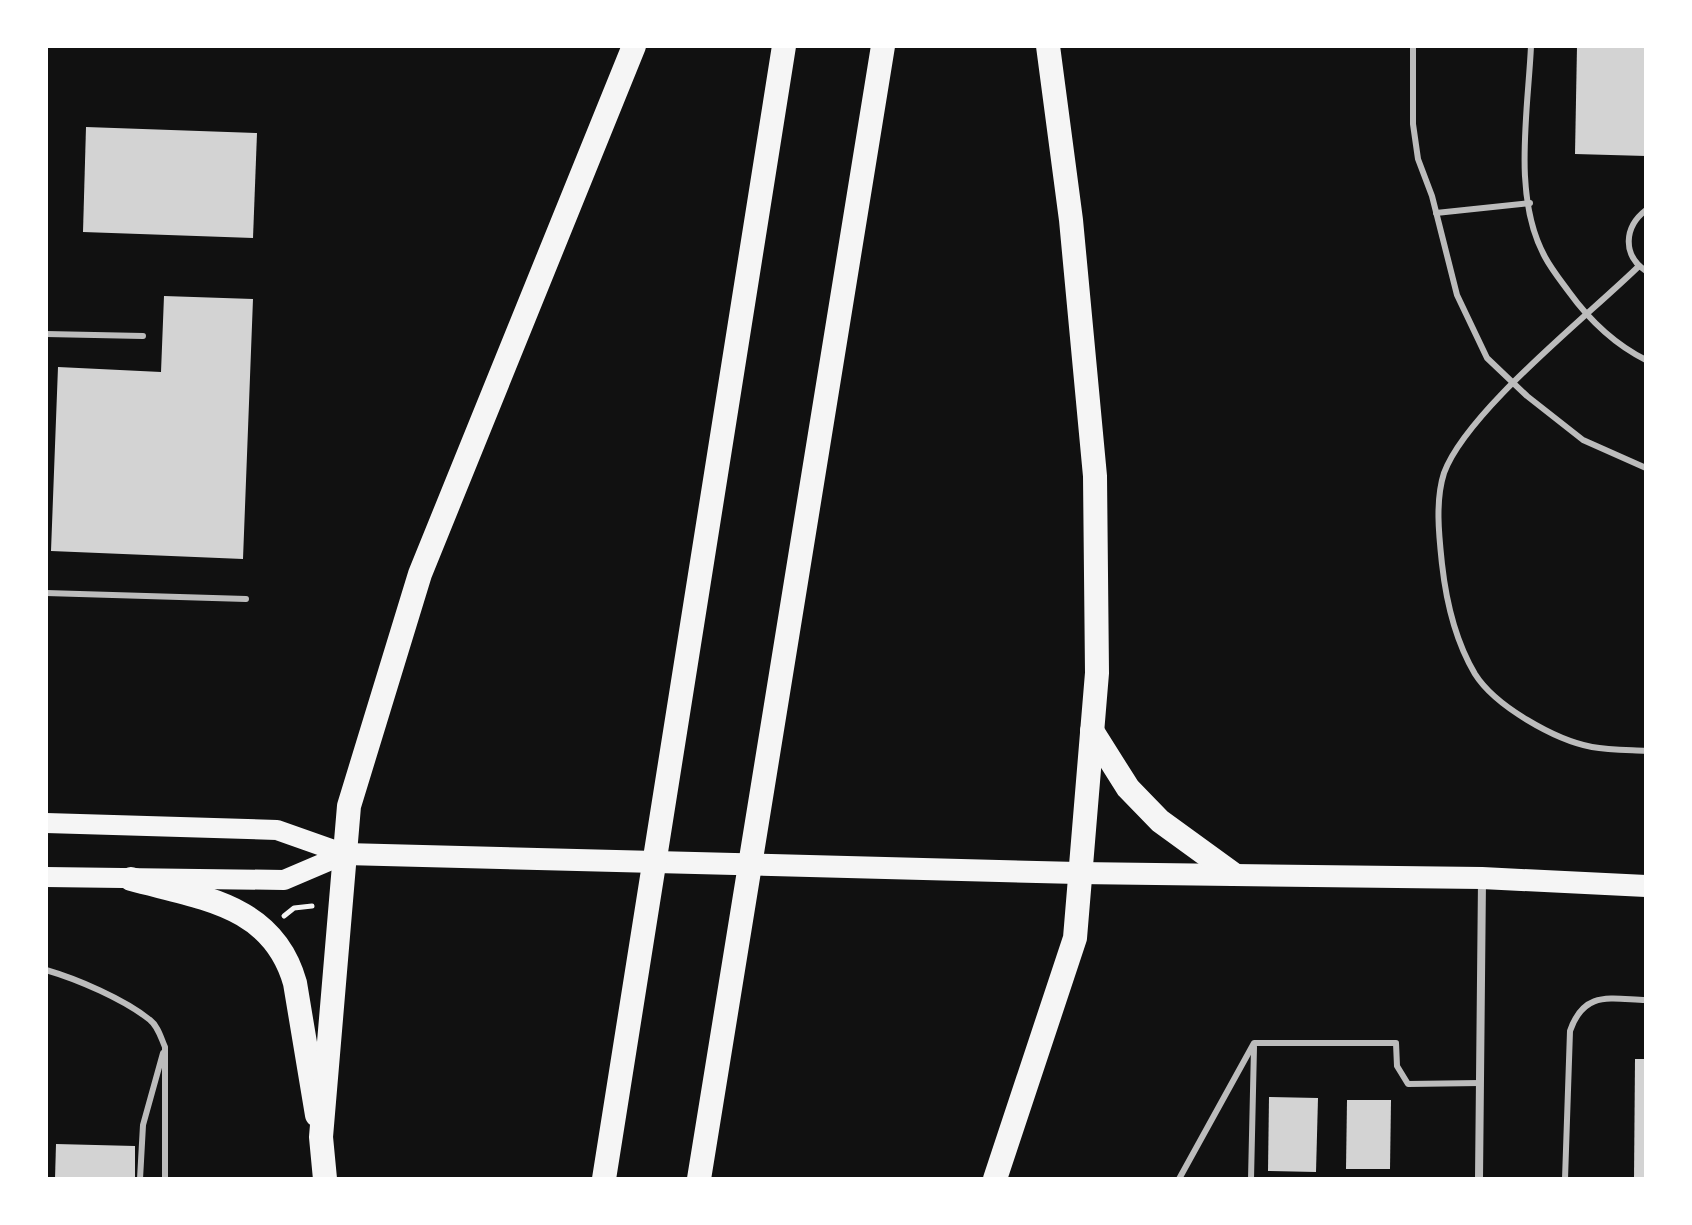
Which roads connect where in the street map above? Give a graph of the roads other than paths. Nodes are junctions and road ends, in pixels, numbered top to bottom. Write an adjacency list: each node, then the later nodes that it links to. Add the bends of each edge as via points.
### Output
1 (634, 46): 23 (highway, via 420,574 346,814)
2 (784, 46): 39 (highway)
3 (883, 46): 40 (highway)
4 (1048, 46): 20 (highway, via 1095,476 1097,673)
5 (1413, 46): 9 (lane, via 1413,124)
6 (1531, 46): 7 (lane, via 1526,170)
7 (1530, 203): 9 (lane); 12 (lane, via 1544,256)
8 (1646, 210): 10 (lane, via 1629,232)
9 (1436, 213): 16 (lane, via 1457,295 1487,358)
10 (1639, 266): 11 (lane); 12 (lane)
11 (1646, 271)
12 (1587, 317): 15 (lane); 16 (lane)
13 (46, 334): 14 (lane)
14 (143, 336)
15 (1646, 360)
16 (1513, 383): 17 (lane, via 1583,440); 21 (lane, via 1461,444 1444,473 1439,537 1444,588 1459,638 1476,675 1500,700 1542,729 1590,746)
17 (1646, 468)
18 (46, 593): 19 (lane)
19 (246, 599)
20 (1092, 731): 24 (highway); 25 (highway, via 1128,788 1160,821)
21 (1646, 751)
22 (46, 823): 23 (main road, via 277,830)
23 (345, 854): 24 (highway); 28 (main road, via 284,880); 35 (highway)
24 (1078, 873): 25 (highway); 41 (highway, via 1075,938)
25 (1233, 874): 27 (highway)
26 (46, 877): 28 (main road)
27 (1482, 878): 29 (highway); 34 (street)
28 (131, 879): 35 (highway, via 229,908 255,920 273,937 295,983)
29 (1646, 886)
30 (46, 970): 33 (lane, via 86,984 150,1020)
31 (1646, 1000): 45 (lane, via 1598,999 1576,1014 1570,1031)
32 (1254, 1043): 34 (lane, via 1396,1043 1397,1066 1408,1084); 42 (lane); 43 (lane)
33 (165, 1047): 36 (lane, via 143,1125); 37 (lane)
34 (1480, 1083): 44 (street)
35 (321, 1137): 38 (highway)
36 (140, 1179)
37 (165, 1179)
38 (325, 1179)
39 (604, 1179)
40 (699, 1179)
41 (995, 1179)
42 (1179, 1179)
43 (1251, 1179)
44 (1479, 1179)
45 (1565, 1179)

